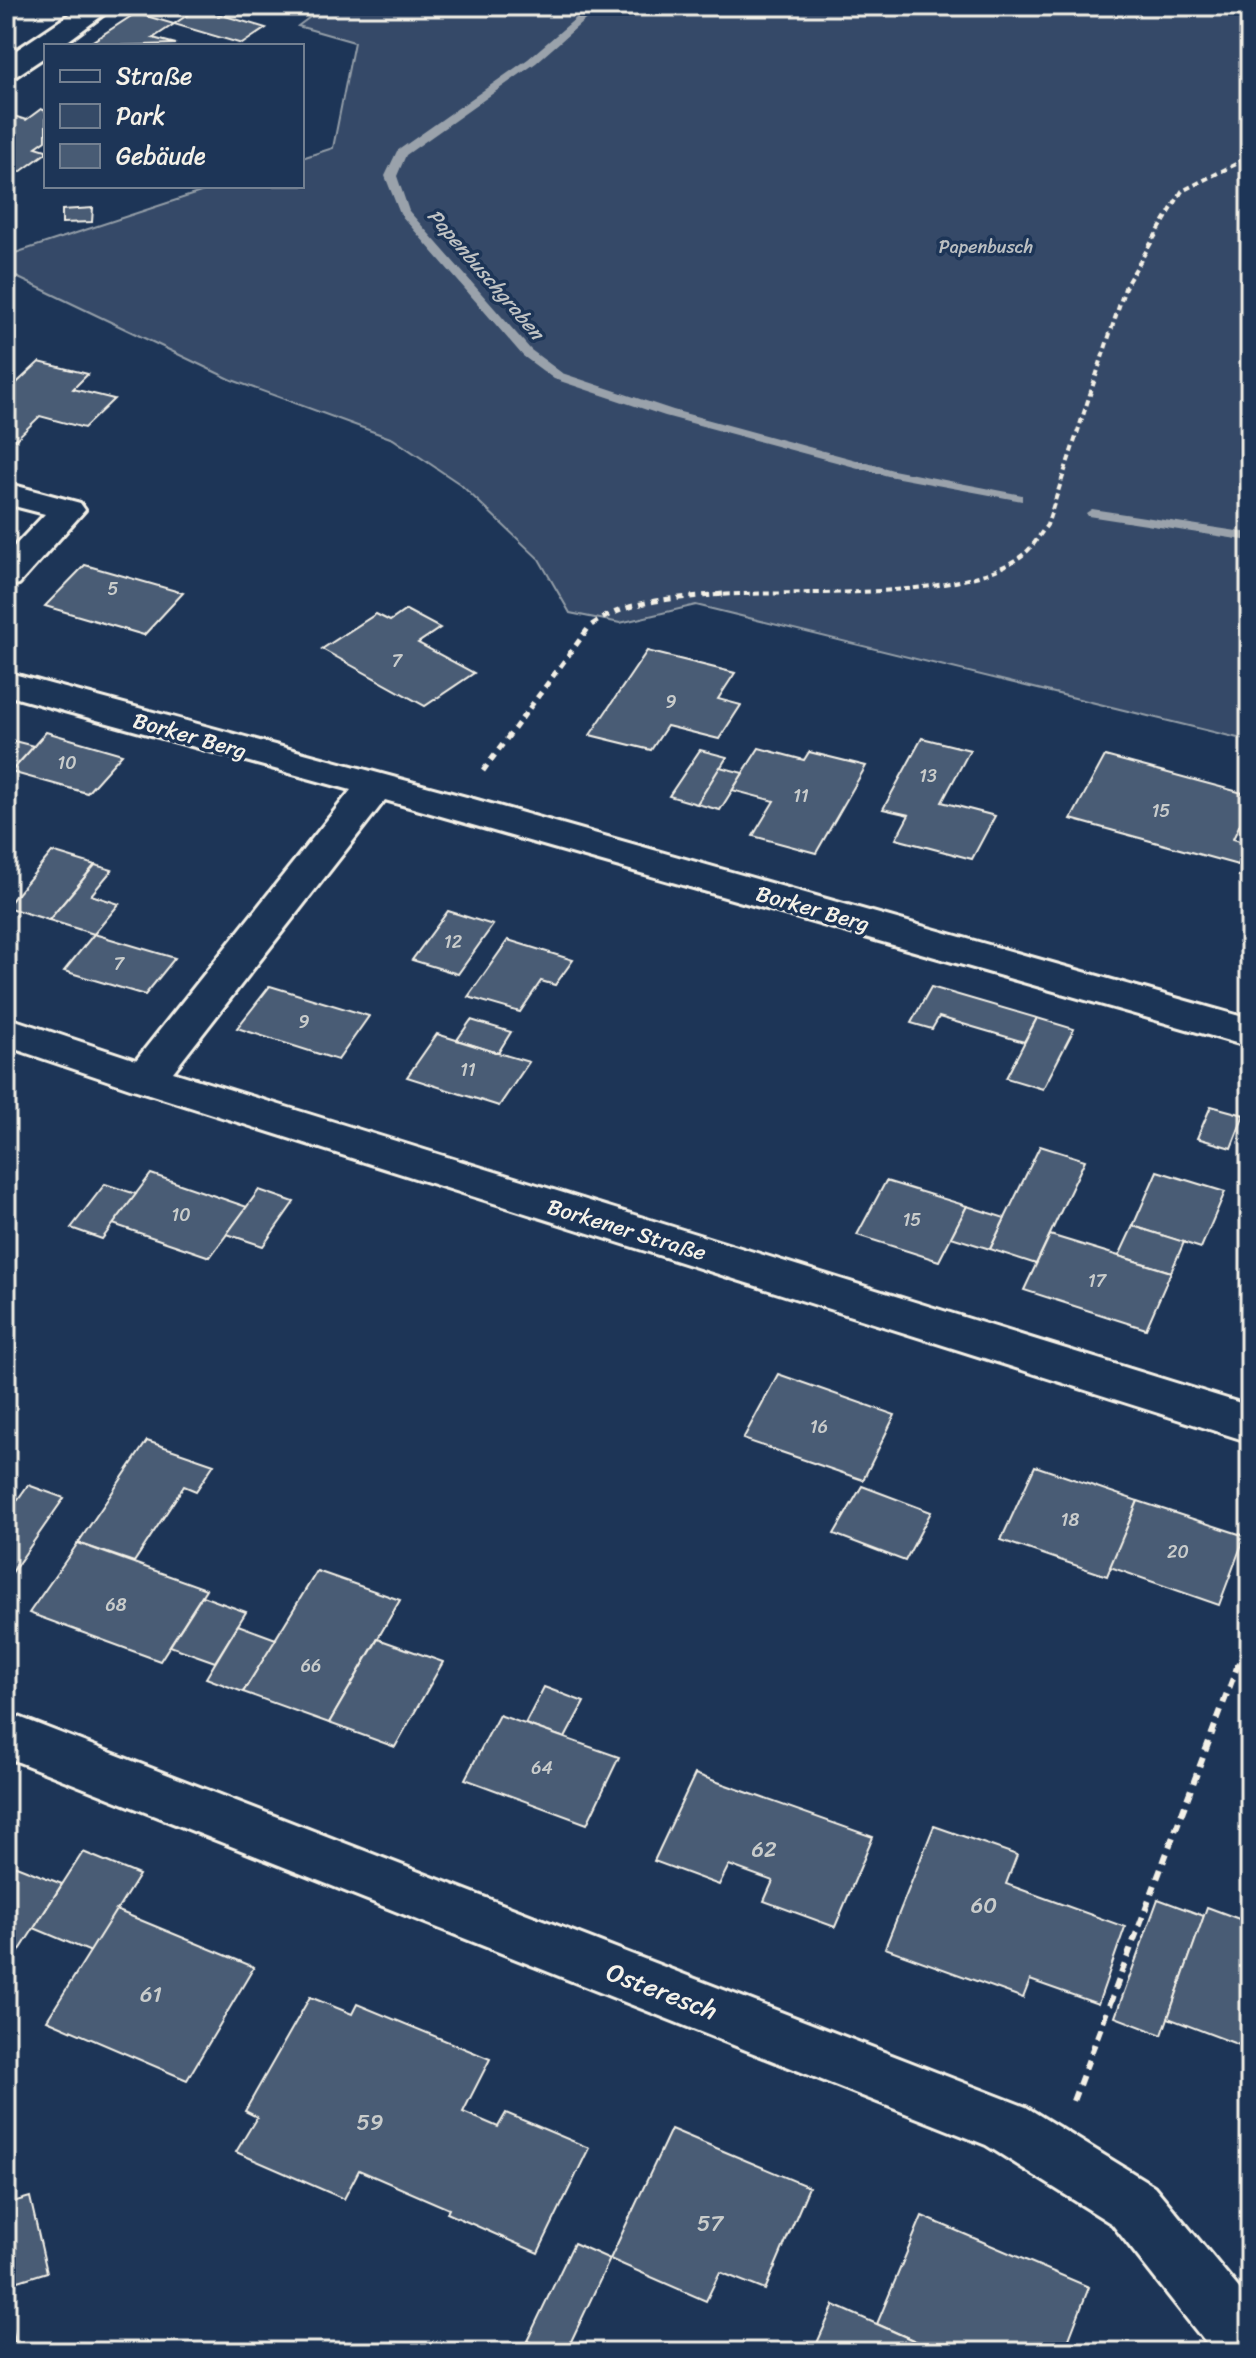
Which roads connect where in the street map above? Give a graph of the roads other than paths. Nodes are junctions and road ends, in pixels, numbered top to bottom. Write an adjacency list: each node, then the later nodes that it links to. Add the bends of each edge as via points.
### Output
1 (101, 6): 3 (street)
2 (44, 44): 4 (street)
3 (45, 44)
4 (6, 70)
5 (6, 493): 6 (street, via 68,510)
6 (6, 576)
7 (6, 683): 8 (street, Borker Berg)
8 (375, 786): 10 (street, Borker Berg); 11 (street)
9 (6, 1031): 11 (street, Borkener Straße)
10 (1250, 1033)
11 (145, 1078): 12 (street, Borkener Straße)
12 (1250, 1424)
13 (6, 1734): 14 (street, Osteresch, via 1006,2126 1133,2205 1236,2331)
14 (1243, 2352)

